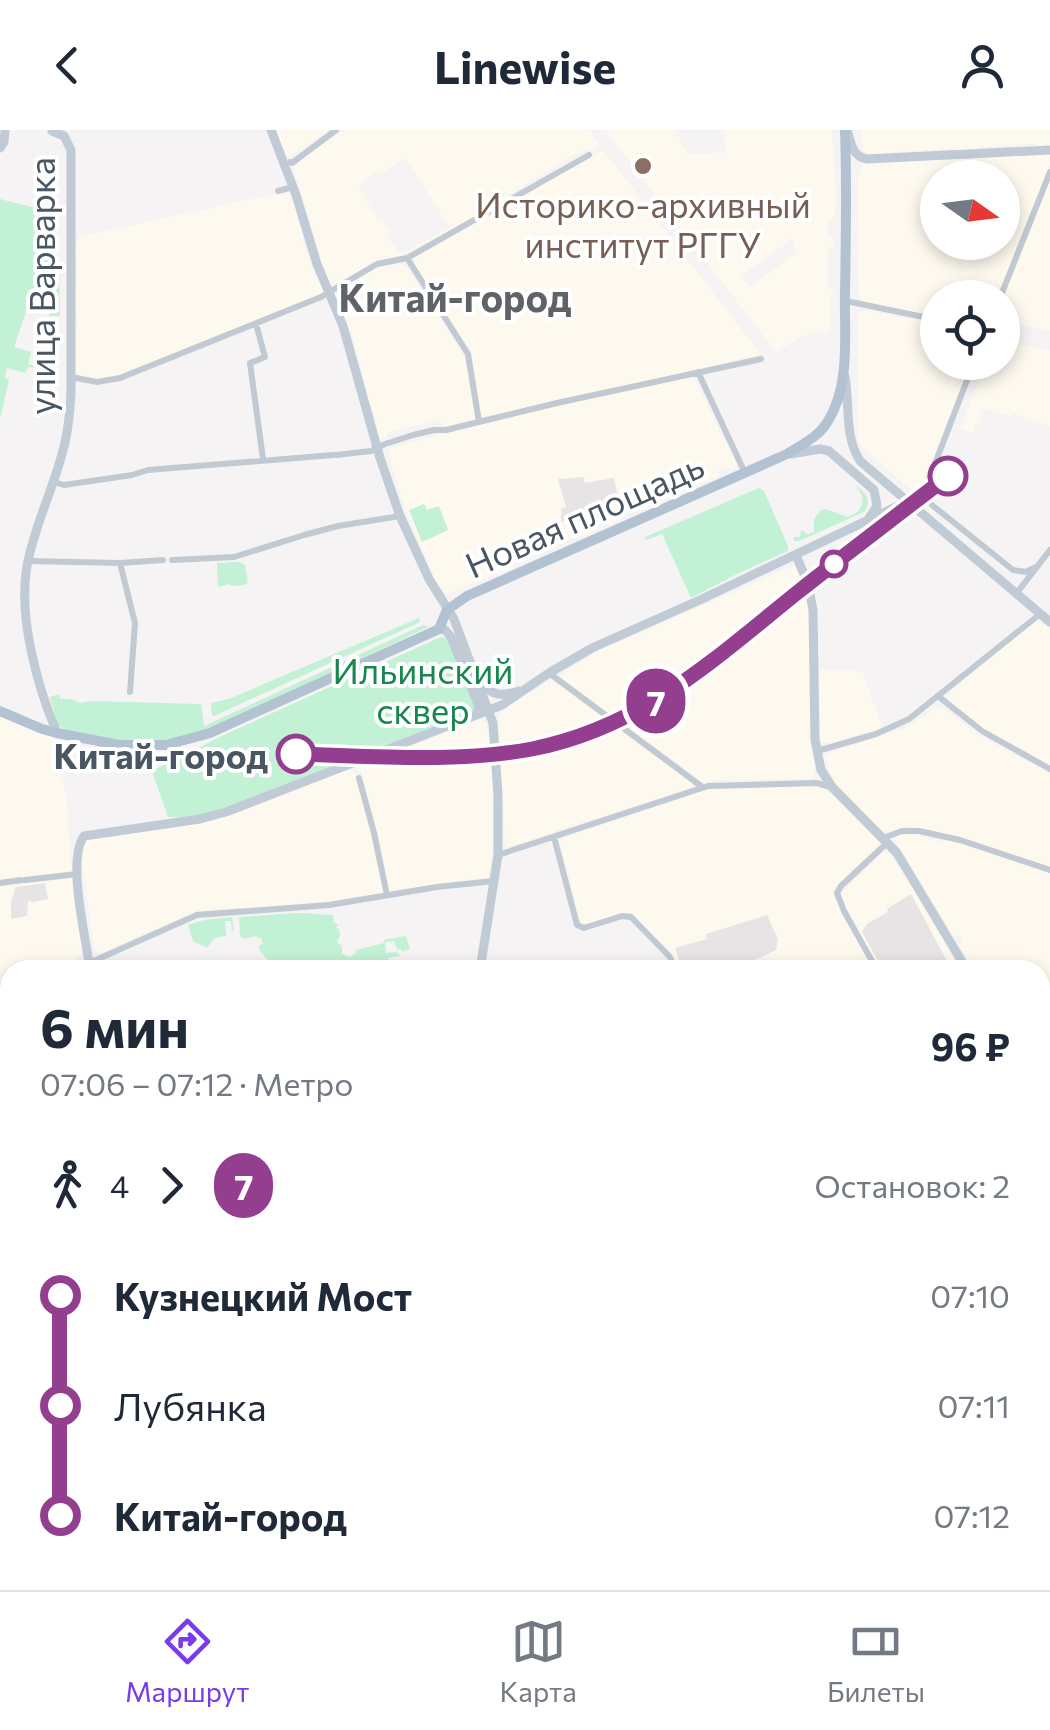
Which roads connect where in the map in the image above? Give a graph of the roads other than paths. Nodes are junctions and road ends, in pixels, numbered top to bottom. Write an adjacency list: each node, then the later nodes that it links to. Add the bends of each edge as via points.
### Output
1 (5, 130): 7 (main road)
2 (50, 130): 3 (main road); 23 (main road, улица Варварка, via 64,136 70,150)
3 (75, 130)
4 (270, 130): 10 (main road)
5 (336, 130): 10 (street)
6 (846, 130): 8 (main road, via 857,155 867,159); 17 (main road, Новая площадь)
7 (0, 148)
8 (1050, 150)
9 (589, 154): 14 (street)
10 (287, 164): 12 (main road)
11 (1050, 172): 15 (street)
12 (293, 187): 13 (street); 16 (main road)
13 (278, 191)
14 (406, 258): 16 (street, via 377,264); 25 (street, via 468,354)
15 (1007, 280)
16 (330, 292): 19 (street); 26 (main road)
17 (844, 301): 18 (street); 21 (main road, Новая площадь)
18 (920, 316)
19 (257, 328): 23 (street, via 120,378); 28 (street, via 265,358 250,364)
20 (761, 358): 22 (street)
21 (844, 369): 27 (main road, Новая площадь, via 829,421); 31 (main road, via 852,450)
22 (698, 372): 25 (street); 29 (street)
23 (71, 377): 30 (main road, улица Варварка, via 69,422)
24 (967, 380): 38 (street, via 924,497 1013,570)
25 (479, 422): 26 (street)
26 (377, 447): 28 (street); 32 (main road)
27 (786, 454): 29 (main road, Новая площадь); 33 (main road, via 820,448 835,455 874,490 876,506)
28 (262, 459): 30 (street)
29 (745, 473): 40 (main road, Новая площадь)
30 (52, 482): 36 (main road, улица Варварка)
31 (910, 505): 33 (main road); 39 (main road)
32 (400, 516): 37 (street, via 234,556); 40 (main road)
33 (868, 520): 35 (main road)
34 (1049, 553): 38 (street)
35 (796, 555): 45 (main road); 53 (main road, via 814,622)
36 (28, 561): 37 (street); 52 (main road, улица Варварка, via 28,634)
37 (120, 563): 47 (street, via 135,623)
38 (1038, 566): 39 (street)
39 (1016, 594): 41 (main road)
40 (448, 610): 43 (main road); 44 (main road)
41 (1040, 614): 42 (main road); 48 (street)
42 (1050, 622)
43 (439, 628): 51 (main road, via 451,638 464,670 478,706); 52 (main road, via 196,738 134,746)
44 (468, 654): 46 (main road, via 491,692); 49 (main road)
45 (549, 672): 46 (main road); 56 (street)
46 (531, 686): 49 (main road)
47 (130, 688)
48 (938, 696): 53 (street, via 904,722); 54 (street, via 982,731)
49 (489, 710): 51 (main road); 60 (main road)
50 (0, 711): 52 (main road)
51 (474, 716): 55 (main road)
52 (57, 733)
53 (816, 751): 57 (main road)
54 (1050, 769)
55 (356, 770): 62 (main road, via 226,812 88,834 77,852); 65 (street)
56 (702, 787): 57 (street); 58 (street)
57 (832, 787): 59 (main road)
58 (554, 836): 60 (street); 69 (street, via 577,924 584,928 628,916)
59 (886, 840): 61 (street, via 918,831); 70 (street, via 837,893); 71 (main road)
60 (498, 855): 63 (main road)
61 (1050, 870)
62 (77, 874): 64 (street); 66 (main road)
63 (494, 882): 65 (street); 68 (main road)
64 (0, 883)
65 (387, 895): 67 (street, via 197,915)
66 (89, 960)
67 (103, 960)
68 (482, 960)
69 (672, 960)
70 (868, 960)
71 (961, 960)

